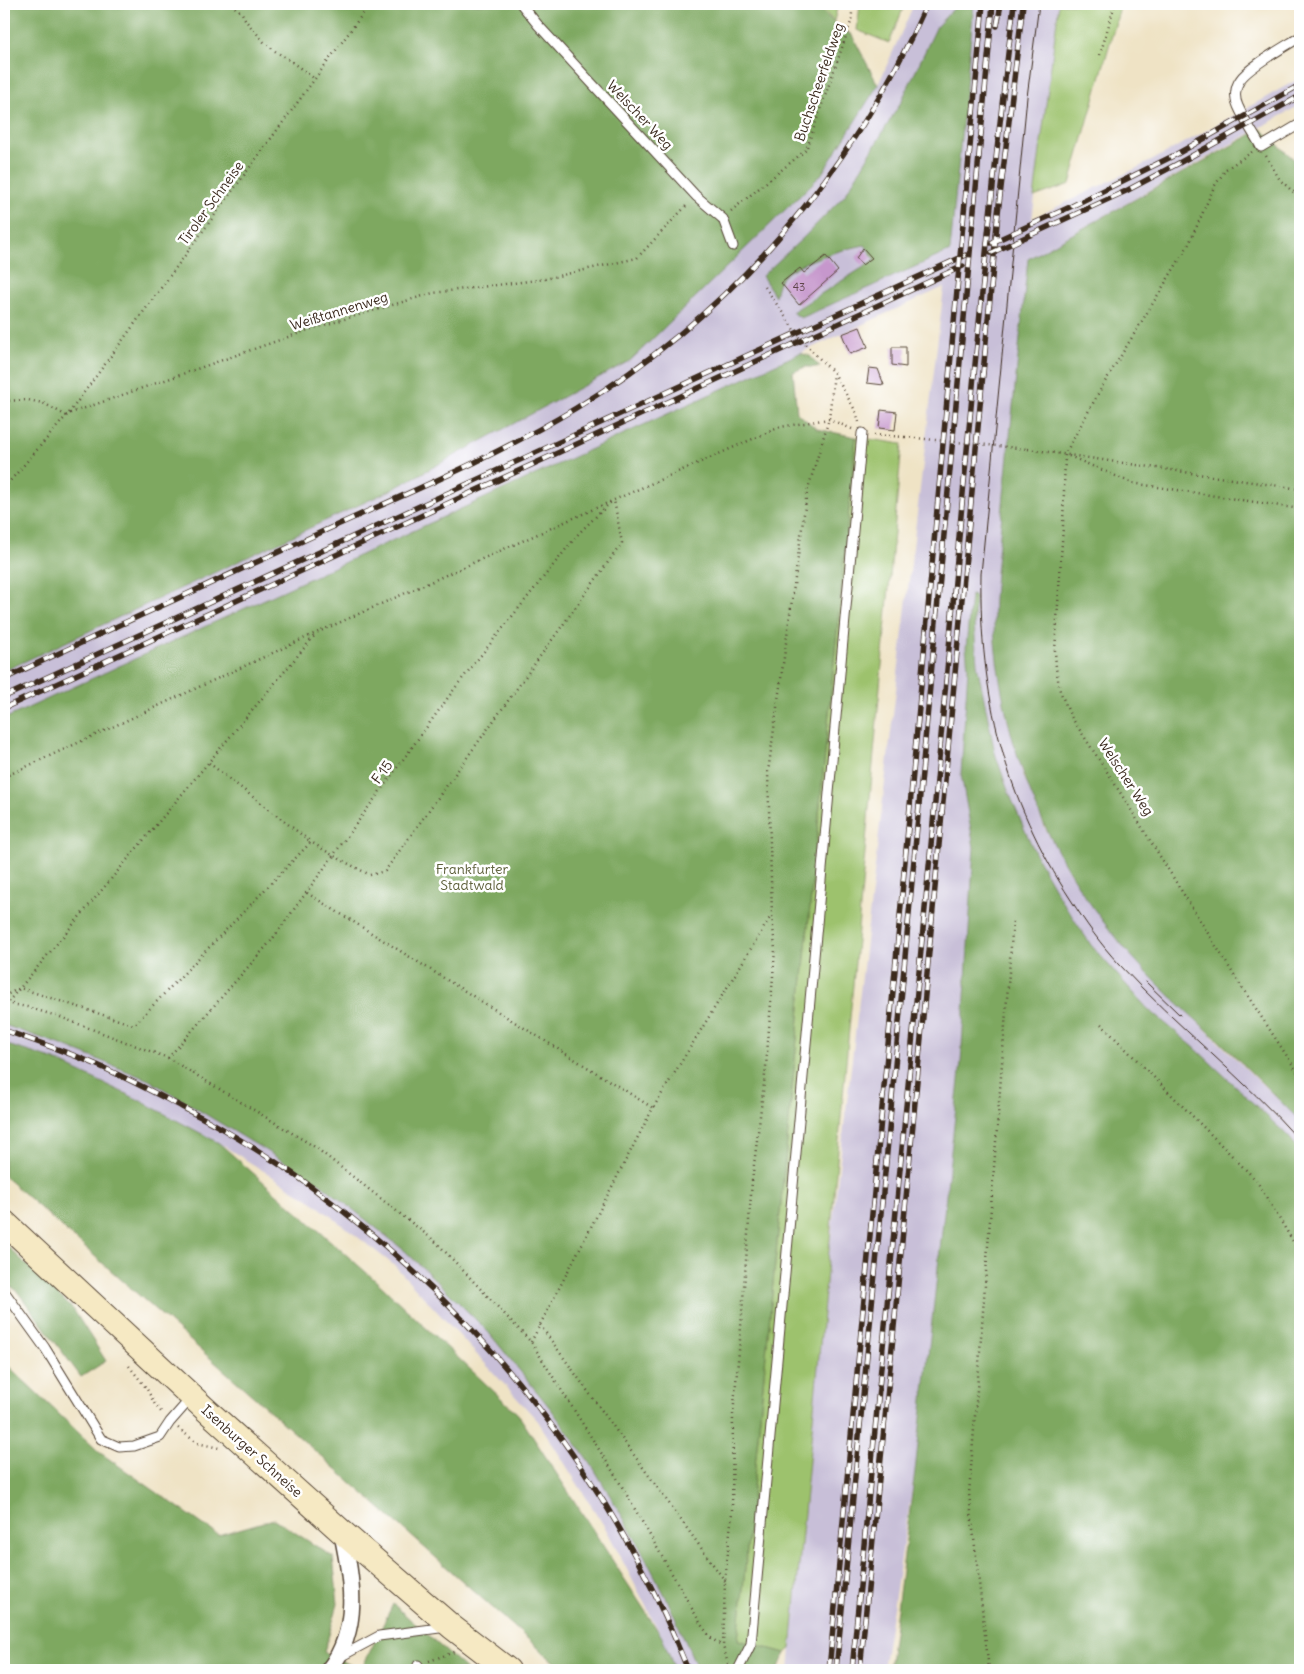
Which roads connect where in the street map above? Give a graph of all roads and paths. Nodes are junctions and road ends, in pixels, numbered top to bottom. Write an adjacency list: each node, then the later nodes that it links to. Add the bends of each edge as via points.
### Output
1 (231, 4): 8 (path, via 275,52)
2 (370, 4): 8 (path, Tiroler Schneise)
3 (521, 4): 12 (lane, Welscher Weg)
4 (853, 4): 14 (path, Buchscheerfeldweg, via 851,22 806,150)
5 (1115, 4): 7 (path)
6 (1300, 36): 10 (lane, via 1246,72 1239,81 1235,97 1237,105)
7 (1100, 55)
8 (315, 79): 19 (path, Tiroler Schneise)
9 (1300, 124): 10 (lane)
10 (1261, 147): 22 (path, via 1226,168 1189,244)
11 (1273, 170): 13 (path)
12 (696, 196): 14 (lane, Welscher Weg); 19 (path, Weißtannenweg, via 637,258 545,279 433,293 311,329)
13 (1300, 198)
14 (723, 219): 15 (lane, Welscher Weg)
15 (733, 246)
16 (765, 287): 17 (path, via 801,340)
17 (834, 374): 20 (path); 21 (path, via 856,412)
18 (4, 401): 19 (path, via 43,403)
19 (68, 415): 23 (path, Weißtannenweg)
20 (829, 420): 21 (path); 25 (path, via 780,427); 33 (path, via 807,492 768,772)
21 (862, 434): 22 (path, bridge); 57 (lane, via 751,1644)
22 (1065, 454): 24 (path); 26 (path, via 1132,483); 40 (path, Welscher Weg, via 1055,650 1060,691 1070,715)
23 (4, 488)
24 (1300, 489)
25 (614, 500): 27 (path); 31 (path, F 15, via 579,533 458,684); 31 (path, via 622,543 385,871 370,875)
26 (1300, 509)
27 (316, 633): 28 (path); 29 (path)
28 (209, 763): 30 (path); 35 (path)
29 (4, 778)
30 (311, 842): 31 (path); 35 (path, via 134,1025)
31 (334, 856): 32 (path, F 15)
32 (307, 892): 39 (path, F 15, via 271,941); 41 (path)
33 (772, 915): 41 (path); 49 (path, via 775,950 733,1415 732,1512)
34 (1013, 920): 58 (path, via 969,1494)
35 (20, 988): 36 (path); 37 (path)
36 (4, 996)
37 (6, 1002): 39 (path, via 60,1017)
38 (1101, 1024): 43 (path, via 1256,1180)
39 (168, 1058): 46 (path, via 315,1147 436,1242)
40 (1300, 1076)
41 (654, 1108): 45 (path)
42 (4, 1222): 47 (main road, Isenburger Schneise)
43 (1300, 1253)
44 (4, 1291): 47 (lane, via 45,1348 101,1439 119,1447 134,1446 160,1437)
45 (540, 1325): 46 (path); 49 (path)
46 (531, 1342): 51 (path, via 617,1478 702,1626 712,1639)
47 (192, 1397): 48 (main road, Isenburger Schneise)
48 (342, 1532): 50 (main road, Isenburger Schneise); 53 (street, via 350,1572 351,1612 348,1636)
49 (725, 1581): 51 (path)
50 (452, 1627): 53 (lane, via 378,1636); 55 (main road, Isenburger Schneise)
51 (723, 1646): 56 (path)
52 (461, 1649): 54 (path)
53 (334, 1664)
54 (418, 1667)
55 (508, 1670)
56 (730, 1670)
57 (738, 1670)
58 (989, 1670)

